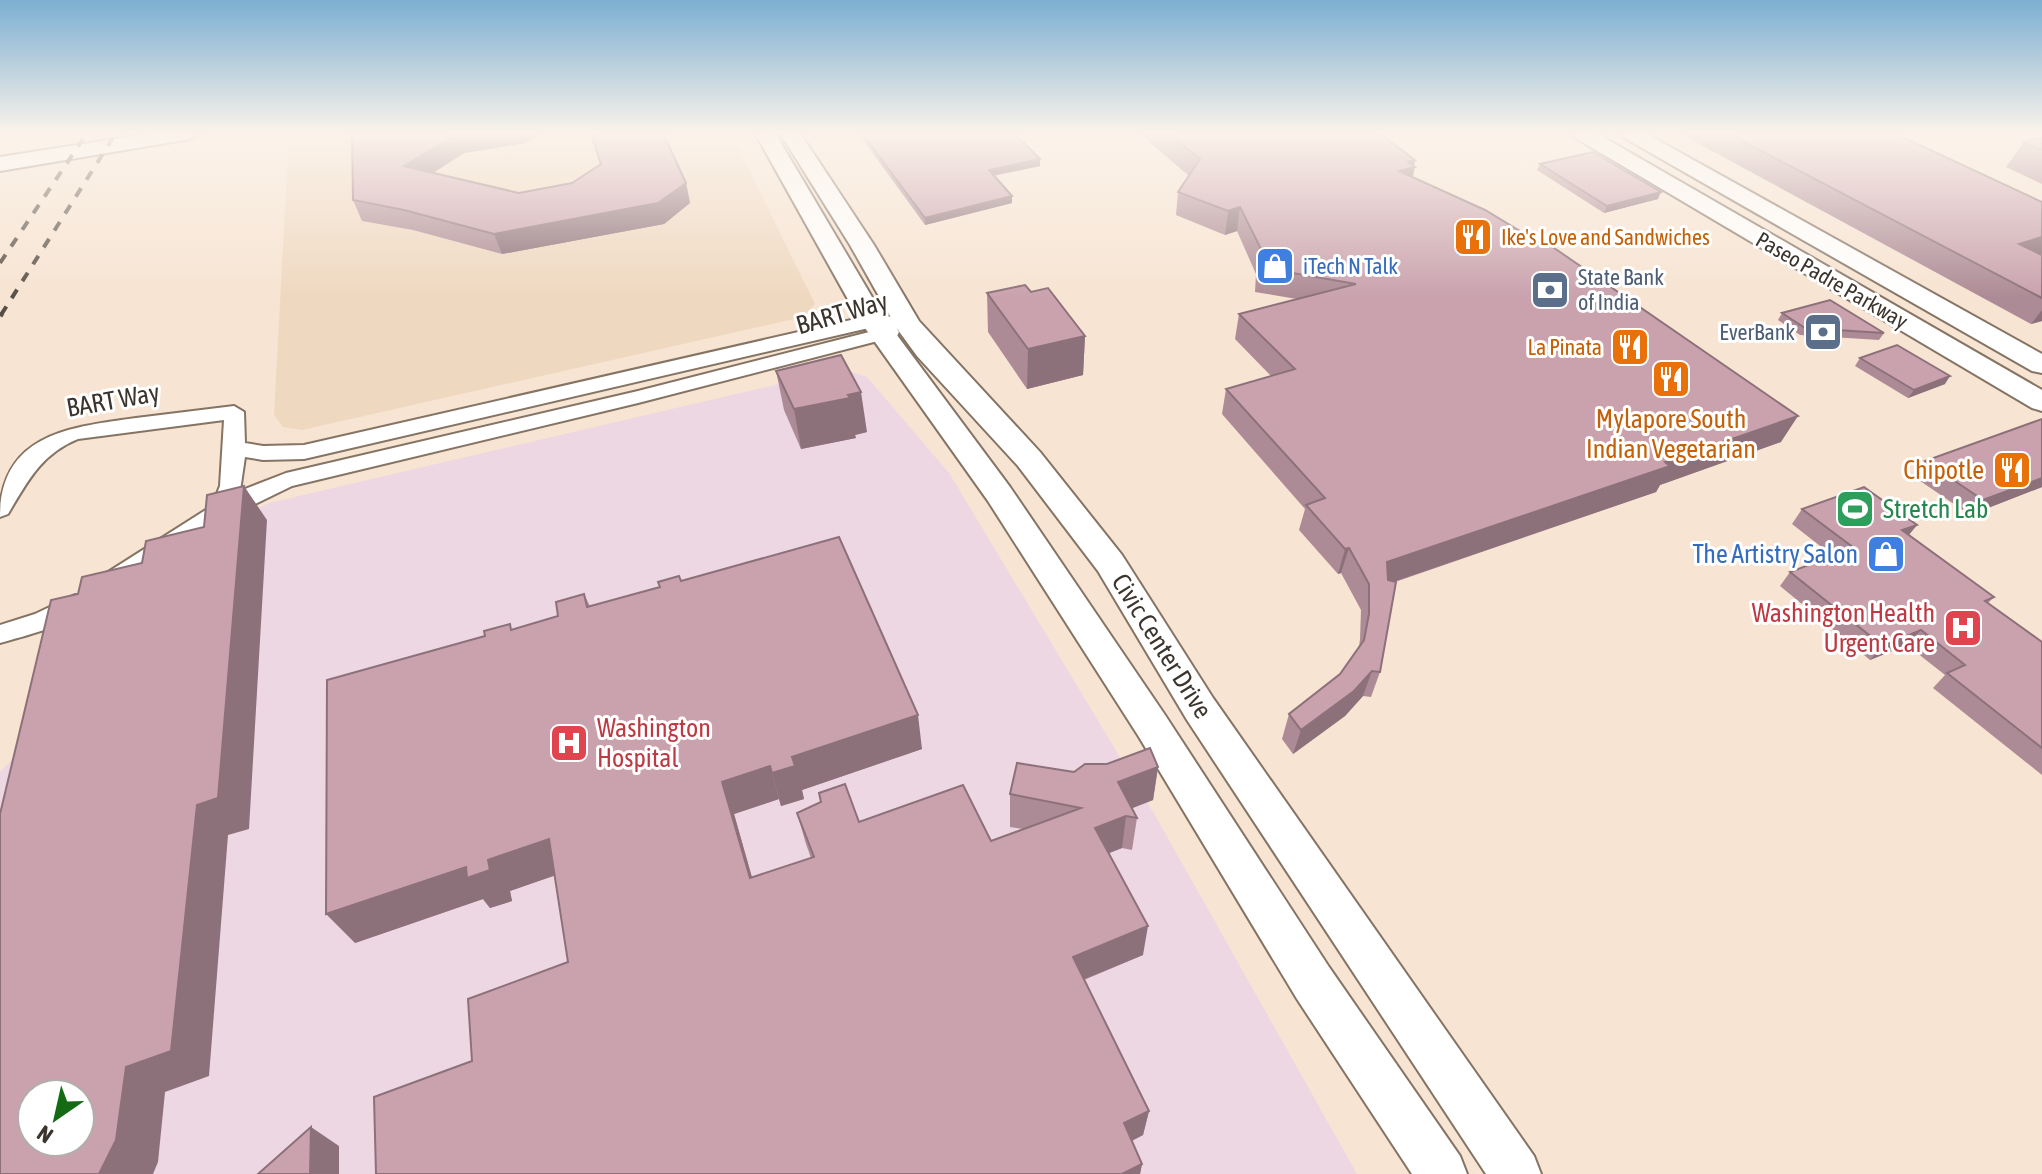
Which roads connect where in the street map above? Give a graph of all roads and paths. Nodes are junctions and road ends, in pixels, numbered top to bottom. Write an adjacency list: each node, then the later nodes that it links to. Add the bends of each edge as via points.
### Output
1 (800, 188): 5 (main road, Civic Center Drive)
2 (825, 188): 5 (main road, Civic Center Drive, via 862,245)
3 (1676, 188): 7 (main road, Paseo Padre Parkway)
4 (1727, 188): 6 (main road, Paseo Padre Parkway)
5 (888, 327): 8 (street, BART Way, via 304,452 282,455); 9 (street, BART Way, via 303,475); 12 (main road, Civic Center Drive); 13 (main road, Civic Center Drive, via 927,350 1029,459 1110,563 1200,709)
6 (2042, 365)
7 (2038, 396)
8 (235, 448): 9 (street, BART Way, via 231,486); 10 (street, BART Way, via 234,412 74,433 36,453)
9 (222, 508): 11 (street, BART Way, via 63,612)
10 (0, 509)
11 (0, 634)
12 (1442, 1174)
13 (1516, 1174)

